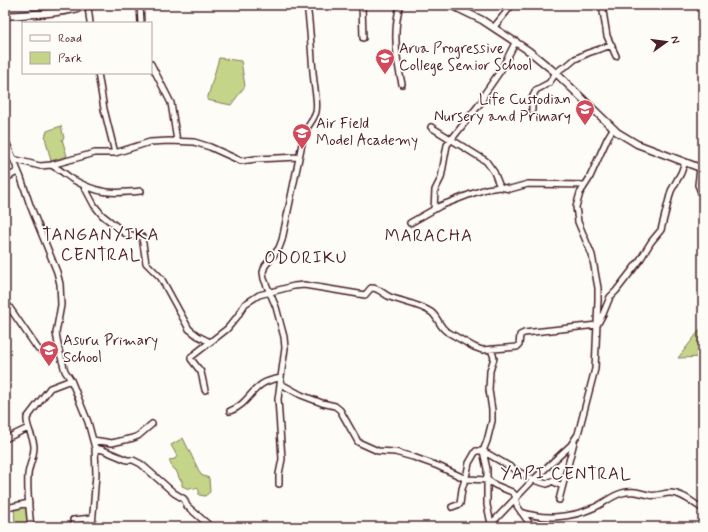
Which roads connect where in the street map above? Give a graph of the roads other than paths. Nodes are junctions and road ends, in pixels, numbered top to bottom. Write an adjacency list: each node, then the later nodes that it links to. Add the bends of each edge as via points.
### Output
1 (88, 5): 9 (main road); 11 (street)
2 (140, 5): 12 (street)
3 (307, 5): 29 (street, via 316,113 304,134)
4 (362, 5): 14 (street)
5 (400, 5): 21 (street, via 397,54)
6 (451, 5): 13 (main road)
7 (512, 5): 13 (street)
8 (602, 5): 16 (street, via 606,32)
9 (65, 8): 10 (main road, via 48,14)
10 (5, 15)
11 (90, 22)
12 (141, 22)
13 (494, 27): 15 (main road)
14 (363, 38)
15 (516, 41): 19 (main road); 26 (street, via 482,101)
16 (612, 46): 17 (street); 19 (street, via 574,59)
17 (616, 56)
18 (152, 66): 27 (street, via 171,103)
19 (556, 73): 22 (street, via 549,83 536,90 532,98); 24 (main road)
20 (98, 74): 28 (street)
21 (402, 84)
22 (532, 110)
23 (431, 127): 26 (street)
24 (614, 129): 31 (main road, via 637,144); 37 (street)
25 (5, 139): 30 (street)
26 (452, 139): 38 (street, via 486,161); 41 (street, via 446,150 441,178 435,190)
27 (177, 141): 28 (street, via 150,142); 29 (street, via 194,142 241,160)
28 (115, 153): 32 (street, via 95,153)
29 (299, 157): 43 (street, via 282,240 263,272)
30 (13, 159): 32 (street, via 33,165); 34 (street)
31 (685, 162): 33 (main road); 45 (street, via 671,191 661,230 610,297)
32 (51, 165): 36 (street)
33 (701, 168): 40 (street, via 698,185)
34 (18, 171): 35 (street); 48 (street, via 60,284 61,305 56,333)
35 (5, 179)
36 (84, 186): 39 (street, via 105,192); 46 (street, via 102,215 126,234 142,237 146,263 161,278 189,329)
37 (585, 186): 38 (street, via 528,184 510,189); 45 (street, via 577,202 577,212 580,227 592,255 598,288)
38 (500, 187): 41 (street, via 471,194)
39 (141, 191)
40 (703, 197)
41 (434, 209): 42 (street)
42 (410, 223)
43 (270, 292): 46 (street, via 248,301 231,325); 47 (street, via 304,285 363,295 374,288 428,310 446,331 474,347); 49 (street, via 284,337)
44 (5, 301): 48 (street, via 38,350)
45 (597, 325): 47 (street, via 524,333 520,335 518,347); 58 (street, via 596,369)
46 (210, 342): 52 (street, via 191,358 201,372)
47 (491, 349): 60 (street, via 494,358 489,390 492,421)
48 (59, 350): 50 (street, via 65,371)
49 (281, 378): 51 (street); 53 (street, via 262,383 243,403)
50 (71, 380): 55 (street, via 48,390 27,418); 57 (street)
51 (281, 384): 61 (street, via 301,395 340,410 358,442 378,451 413,457); 64 (street, via 278,399 282,459)
52 (205, 390)
53 (230, 411)
54 (152, 424): 57 (street, via 133,438 114,443)
55 (28, 428): 56 (street); 68 (street, via 34,445 28,475)
56 (5, 439)
57 (94, 440): 59 (street)
58 (574, 441): 63 (street); 65 (street)
59 (95, 448): 73 (street, via 96,474); 78 (street, via 141,464 184,499 187,506)
60 (483, 451): 61 (street, via 476,451 471,457); 62 (street); 63 (street)
61 (465, 479): 62 (street); 70 (street, via 460,504)
62 (488, 480): 66 (street, via 512,492); 75 (street, via 487,505)
63 (533, 480): 65 (street); 66 (street)
64 (279, 484)
65 (562, 486): 67 (street)
66 (515, 499): 72 (street); 75 (street)
67 (559, 500)
68 (29, 503): 69 (street, via 11,507); 76 (street)
69 (5, 504)
70 (452, 507)
71 (703, 509): 72 (street, via 675,494 650,495 634,491 614,496 592,509 574,514 536,517)
72 (520, 512): 79 (street)
73 (92, 518): 74 (street); 77 (street)
74 (73, 520)
75 (491, 526)
76 (31, 527)
77 (92, 527)
78 (211, 527)
79 (532, 527)

